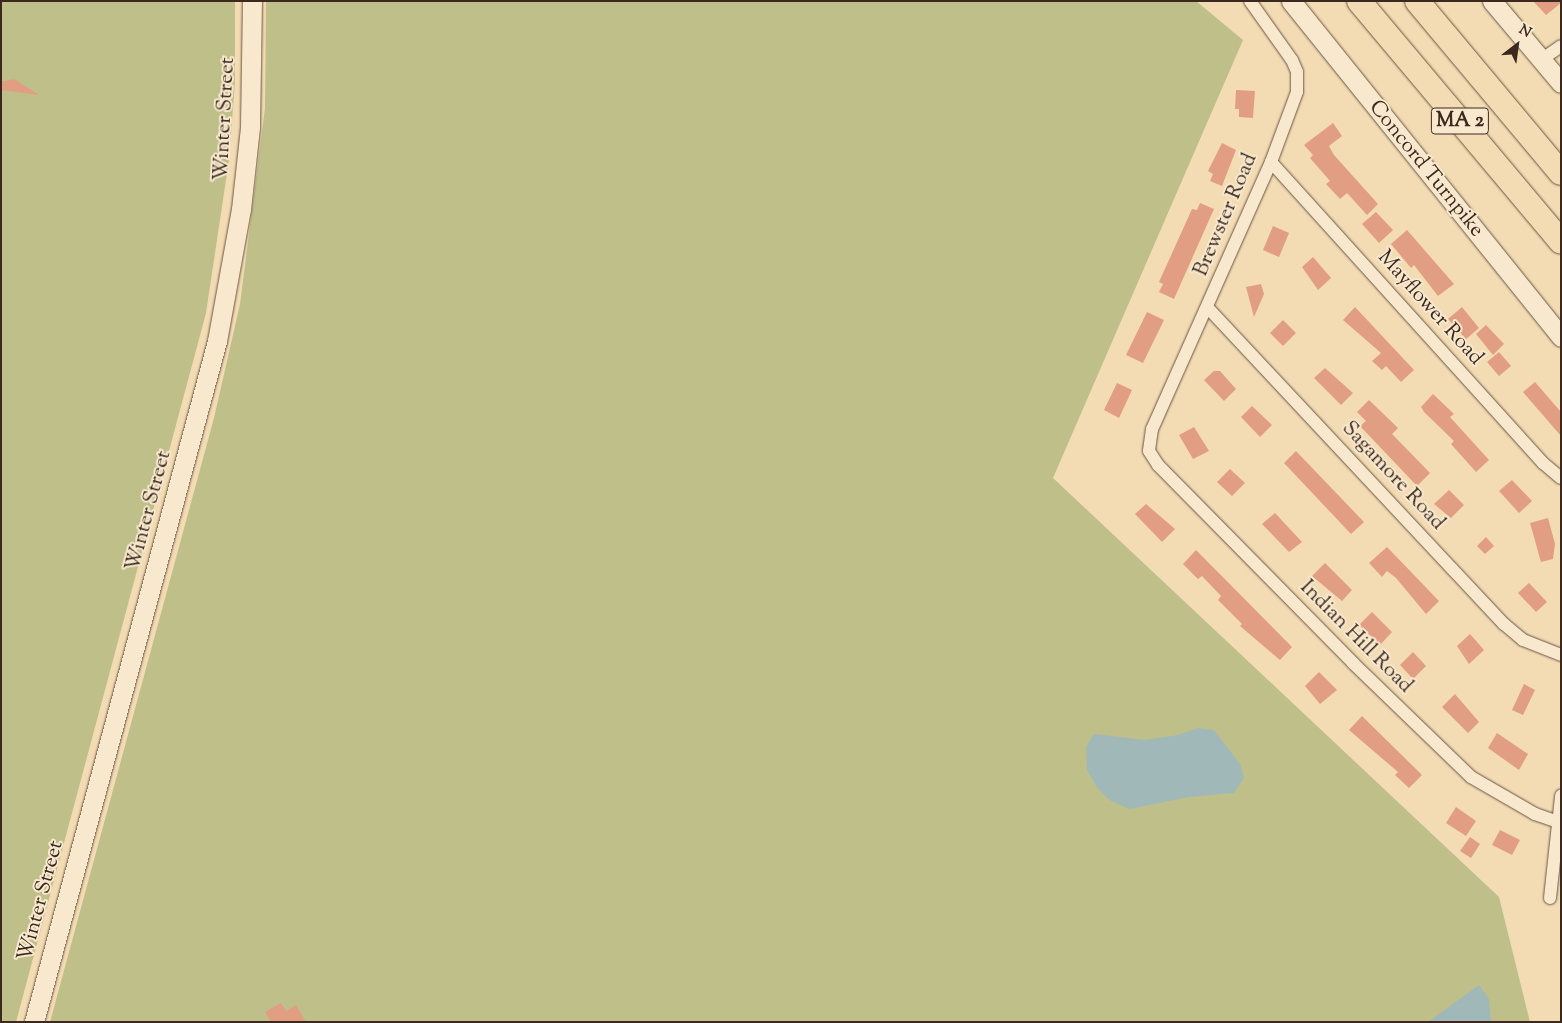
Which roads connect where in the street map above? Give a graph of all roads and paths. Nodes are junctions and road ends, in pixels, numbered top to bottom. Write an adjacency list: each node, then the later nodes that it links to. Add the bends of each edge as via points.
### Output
1 (252, 1): 21 (main road, Winter Street, via 250,127 241,209 217,341)
2 (1250, 1): 10 (street, Brewster Road, via 1292,60 1298,78 1293,107)
3 (1291, 1): 14 (main road, Concord Turnpike)
4 (1359, 1): 12 (highway, MA 2)
5 (1417, 1): 11 (highway, MA 2)
6 (1492, 1): 8 (main road)
7 (1561, 46): 8 (street)
8 (1541, 60): 9 (main road)
9 (1561, 83)
10 (1271, 162): 13 (street, Brewster Road); 16 (street, Mayflower Road, via 1536,456)
11 (1561, 172)
12 (1561, 242)
13 (1208, 308): 15 (street, Brewster Road, via 1152,429); 17 (street, Sagamore Road, via 1504,624 1523,640)
14 (1561, 337)
15 (1149, 451): 19 (street, Indian Hill Road, via 1158,465 1359,670 1471,777 1535,814)
16 (1561, 478)
17 (1561, 655)
18 (1561, 796): 19 (street)
19 (1558, 822): 20 (street)
20 (1550, 898)
21 (34, 1022)

